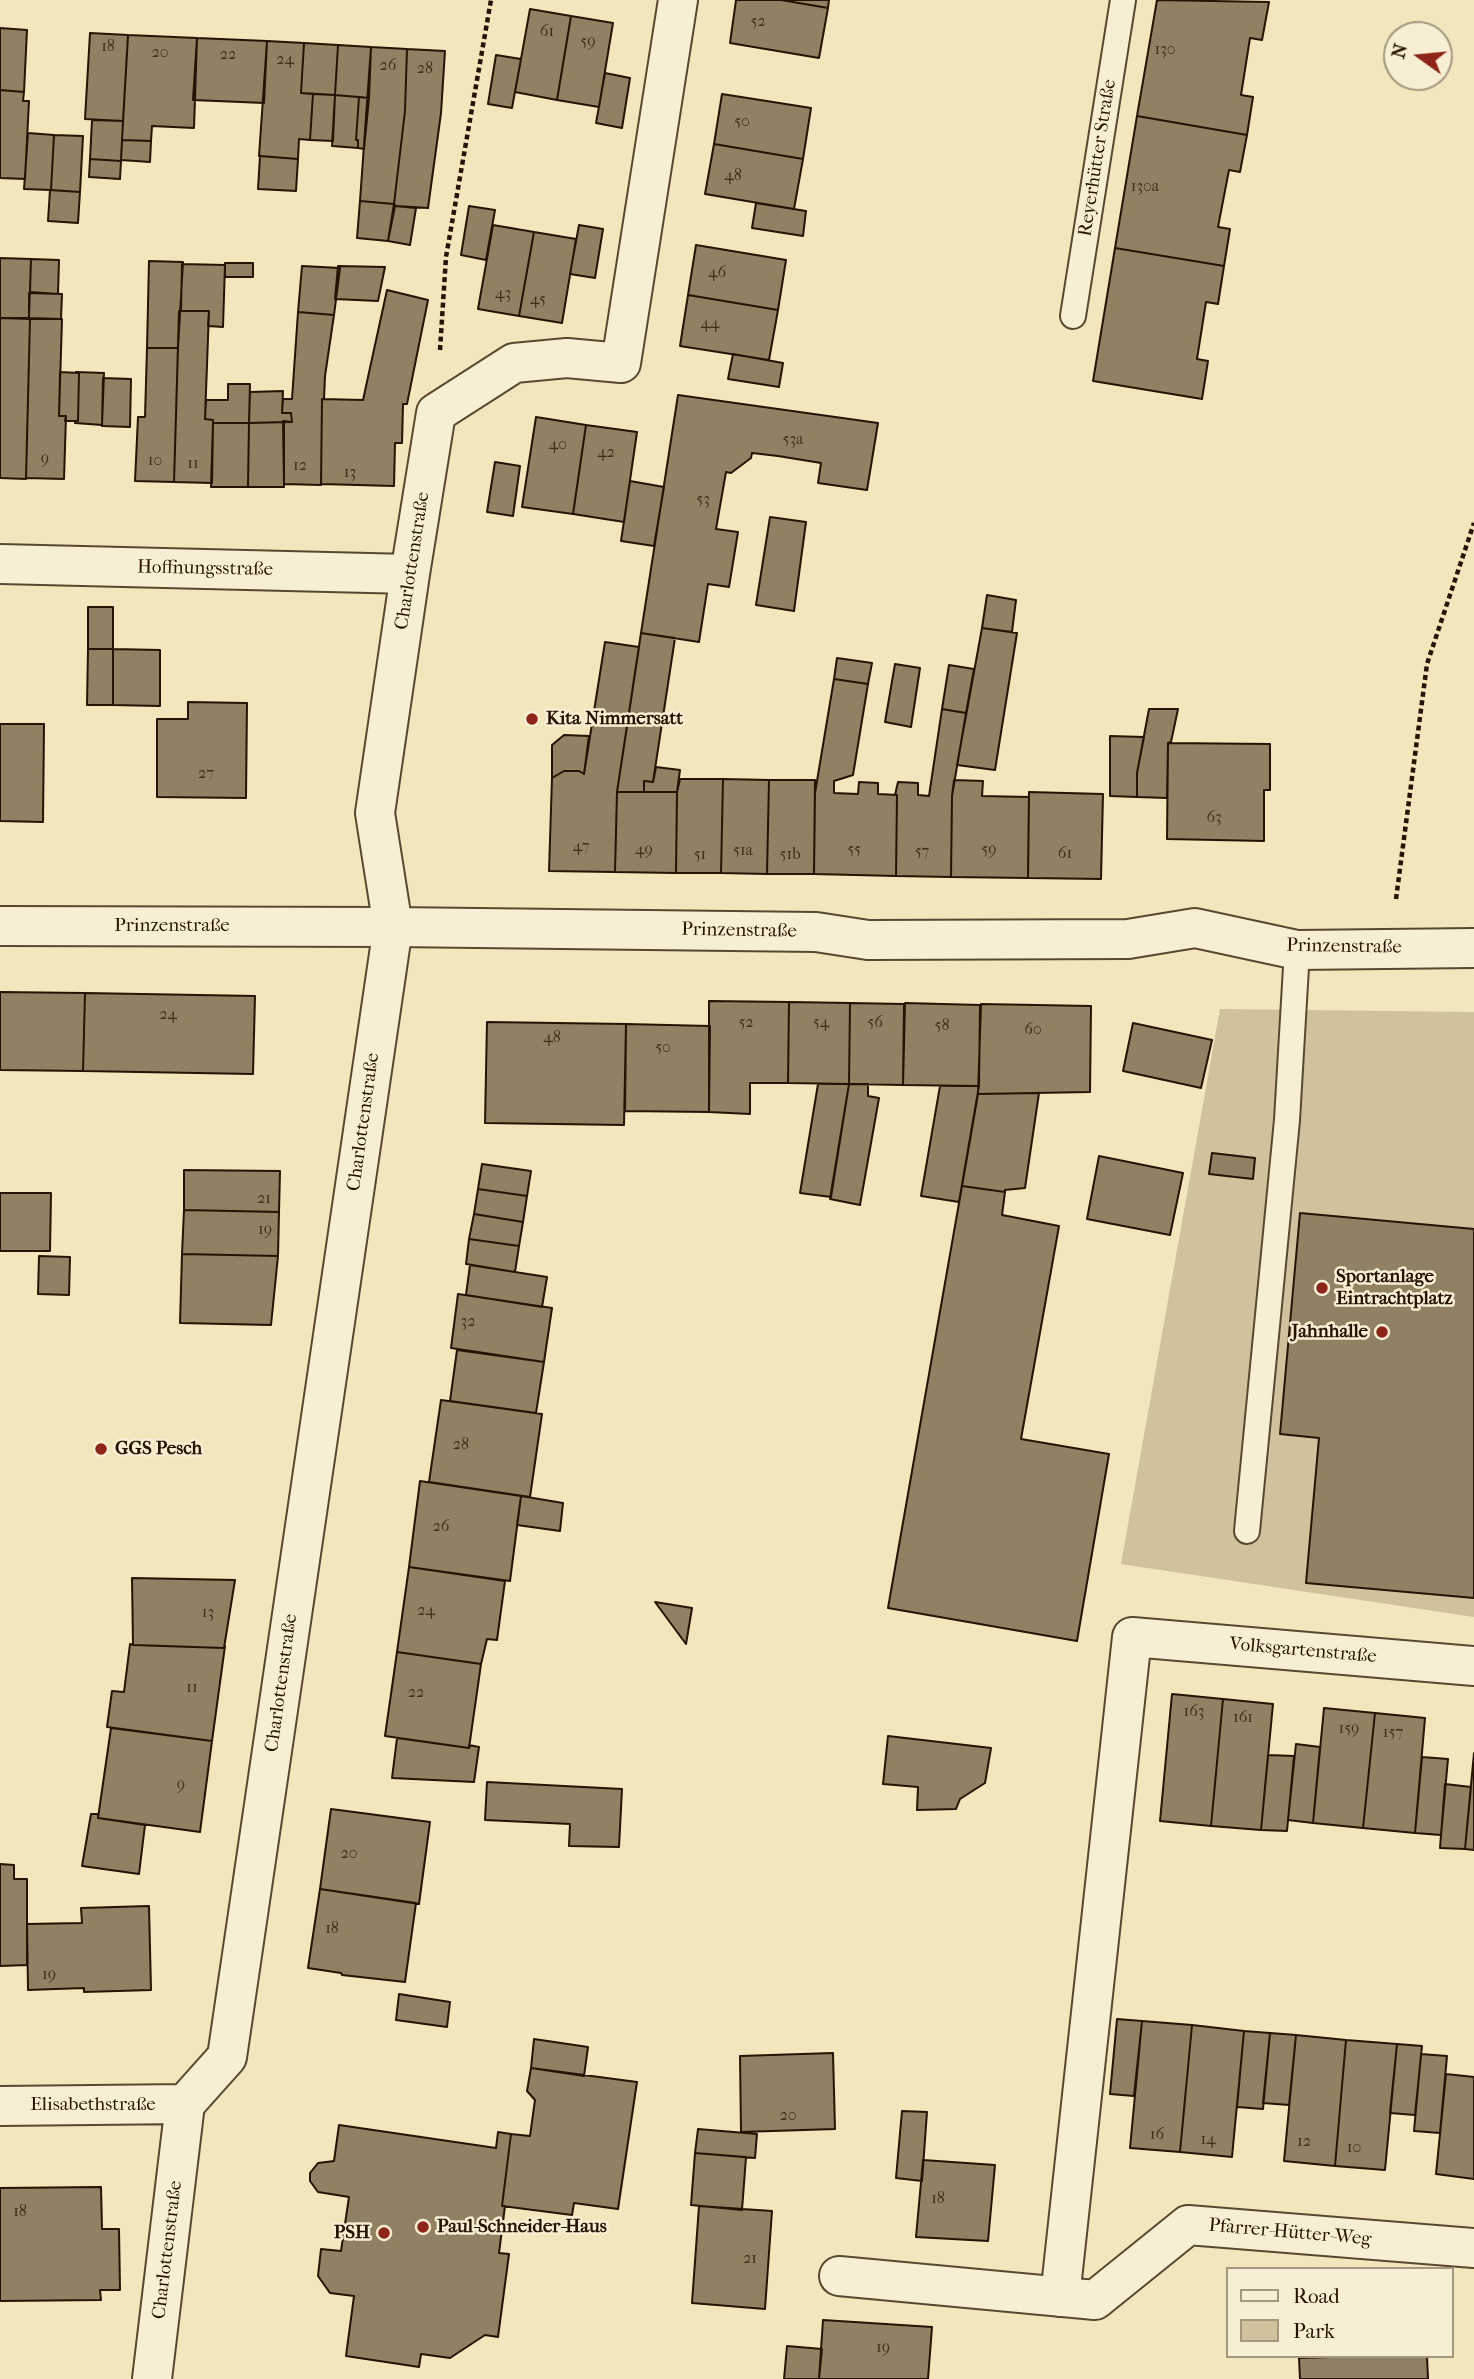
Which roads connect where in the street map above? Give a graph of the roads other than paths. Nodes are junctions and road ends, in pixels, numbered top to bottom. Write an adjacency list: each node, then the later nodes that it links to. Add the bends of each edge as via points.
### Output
1 (678, 0): 5 (street, Charlottenstraße, via 621,363 567,358 514,363 436,413)
2 (1123, 0): 3 (lane, Reyerhütter Straße)
3 (1073, 316)
4 (0, 564): 5 (street, Hoffnungsstraße)
5 (410, 574): 7 (street, Charlottenstraße, via 375,813)
6 (0, 926): 7 (street, Prinzenstraße)
7 (393, 927): 9 (street, Prinzenstraße, via 816,932 868,940 1128,939 1195,928); 12 (street, Charlottenstraße, via 228,2057)
8 (1474, 947): 9 (street, Prinzenstraße)
9 (1297, 950): 10 (lane, via 1287,1120)
10 (1247, 1531)
11 (1474, 1666): 16 (street, Volksgartenstraße, via 1132,1637)
12 (185, 2104): 13 (street, Elisabethstraße); 17 (street, Charlottenstraße)
13 (0, 2106)
14 (1474, 2248): 16 (street, Pfarrer-Hütter-Weg, via 1188,2225 1095,2300)
15 (839, 2276): 16 (street, Pfarrer-Hütter-Weg)
16 (1060, 2297)
17 (152, 2379)

